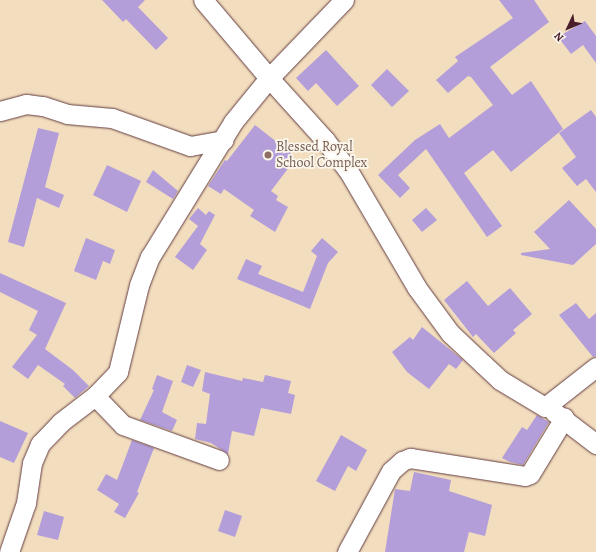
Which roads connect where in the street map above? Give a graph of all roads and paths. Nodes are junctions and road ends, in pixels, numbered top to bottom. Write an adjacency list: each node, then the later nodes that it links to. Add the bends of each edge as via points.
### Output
1 (203, 0): 3 (street)
2 (344, 0): 3 (street)
3 (269, 78): 5 (street, via 233,122); 8 (street, via 325,140 349,172 417,288 450,333 500,380)
4 (0, 111): 5 (street, via 26,104 43,106 67,114 112,118 190,146)
5 (223, 140): 7 (street, via 150,257 139,285 118,372)
6 (596, 367): 8 (street)
7 (95, 396): 11 (street, via 123,425); 12 (street, via 61,422 40,444 32,463 26,502)
8 (545, 407): 9 (street)
9 (564, 418): 10 (street); 13 (street, via 537,463 525,476 410,458 402,461 391,471)
10 (596, 444)
11 (219, 460)
12 (10, 552)
13 (347, 552)

